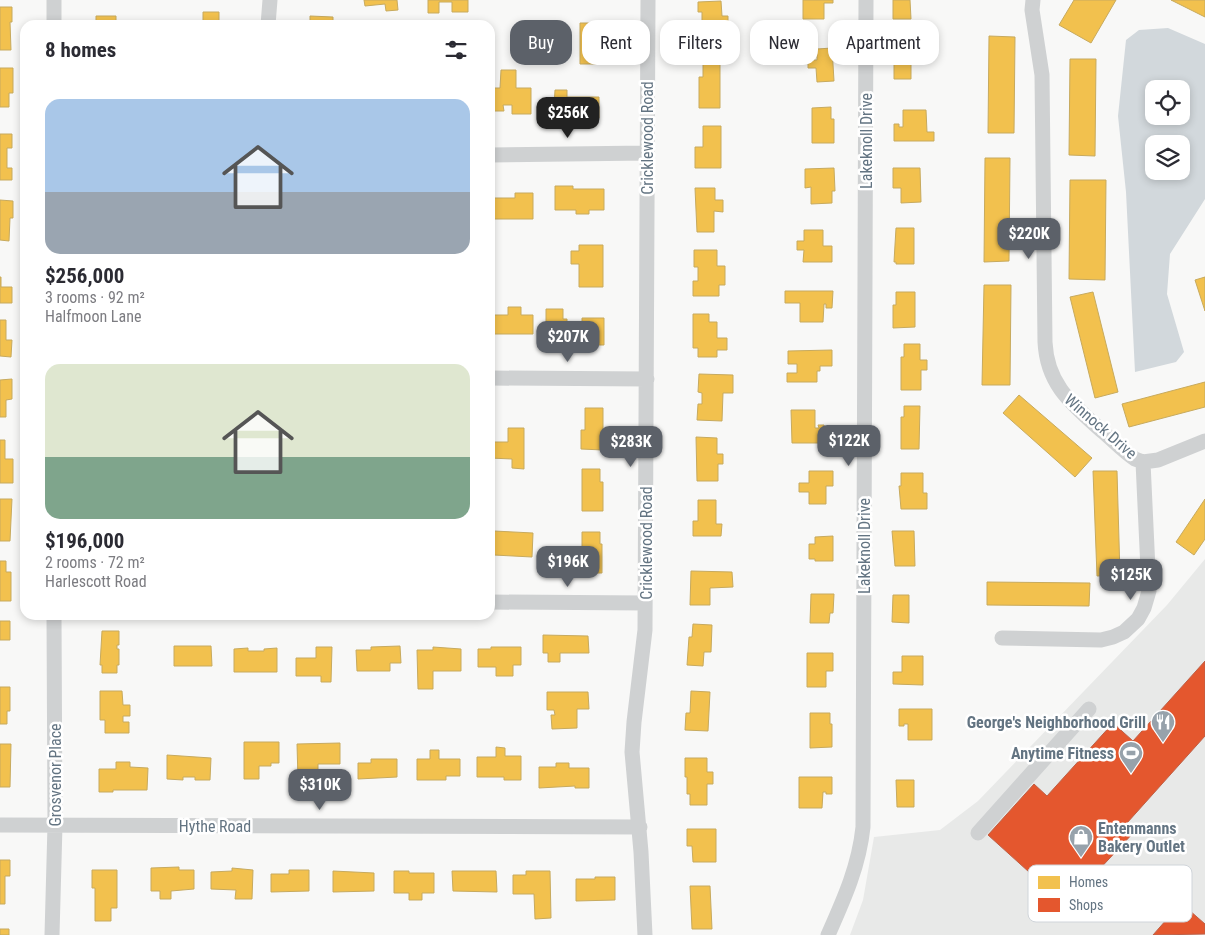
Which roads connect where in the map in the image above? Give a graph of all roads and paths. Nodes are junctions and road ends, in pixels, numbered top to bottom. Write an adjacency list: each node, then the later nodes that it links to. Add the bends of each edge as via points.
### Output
1 (54, 0): 6 (street)
2 (270, 0): 7 (street)
3 (648, 0): 8 (street, Cricklewood Road)
4 (866, 0): 25 (street, Lakeknoll Drive, via 863,826 854,875)
5 (1033, 0): 13 (street, Winnock Drive, via 1042,75 1044,342 1047,360 1056,384 1073,404)
6 (54, 20)
7 (268, 20)
8 (647, 153): 9 (street); 11 (street, Cricklewood Road)
9 (495, 155)
10 (495, 378): 11 (street)
11 (647, 379): 15 (street, Cricklewood Road)
12 (1205, 441): 13 (street, via 1158,460)
13 (1143, 462): 17 (street, Winnock Drive, via 1149,591 1138,619 1124,632 1101,640)
14 (495, 602): 15 (street)
15 (645, 603): 21 (street, Cricklewood Road, via 632,752)
16 (54, 620): 20 (street, Grosvenor Place)
17 (1002, 638)
18 (1089, 709): 22 (street)
19 (0, 825): 20 (street, Hythe Road)
20 (55, 825): 21 (street, Hythe Road); 23 (street, Grosvenor Place)
21 (640, 827): 24 (street, Cricklewood Road)
22 (978, 833)
23 (52, 935)
24 (645, 935)
25 (828, 935)

